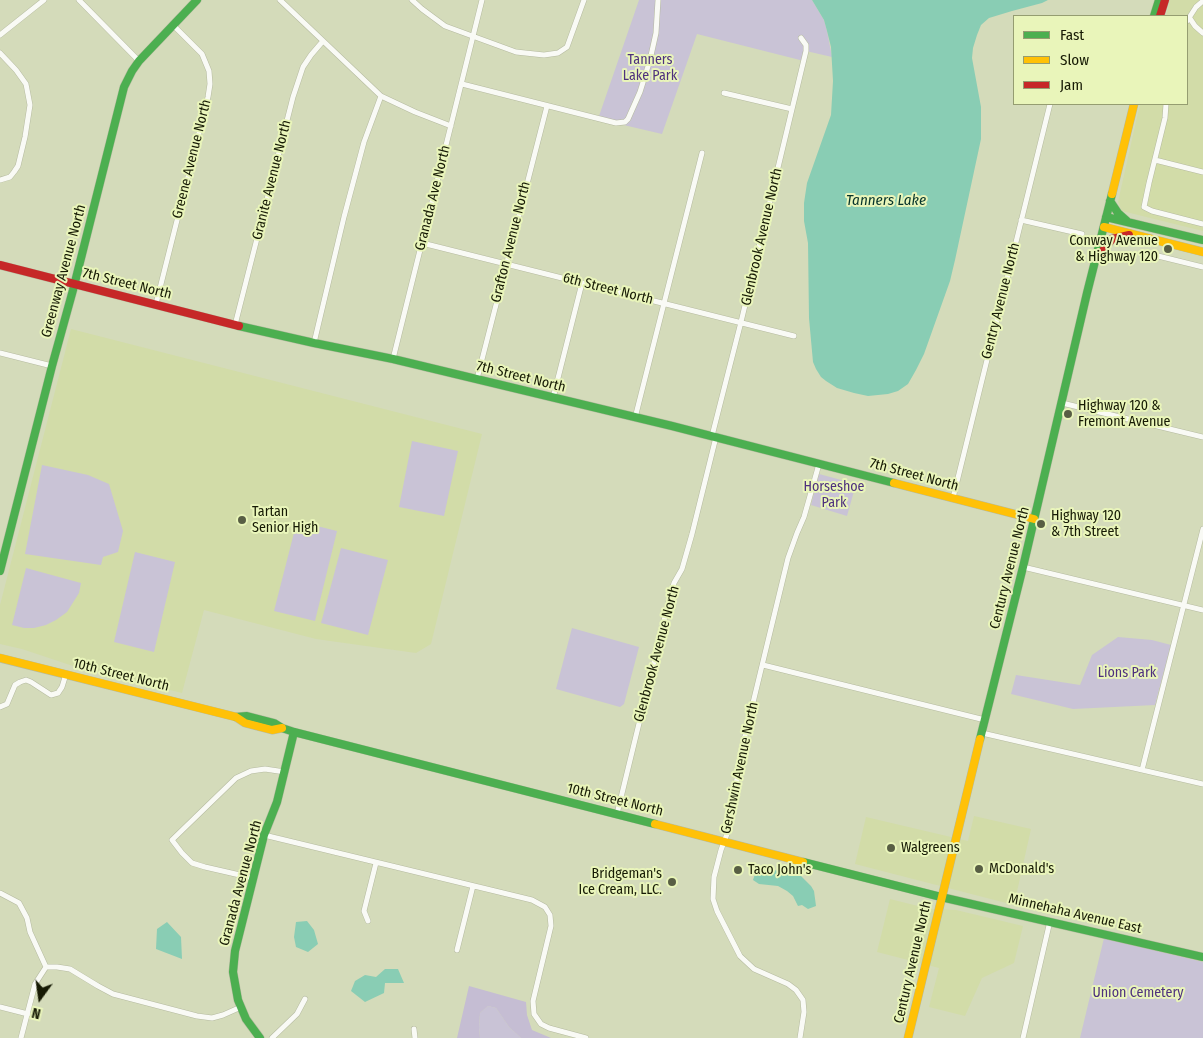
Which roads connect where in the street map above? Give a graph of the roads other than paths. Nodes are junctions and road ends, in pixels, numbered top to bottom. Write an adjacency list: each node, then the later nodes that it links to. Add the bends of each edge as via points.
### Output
1 (44, 0): 17 (street)
2 (79, 0): 22 (street)
3 (196, 0): 15 (main road, Greenway Avenue North)
4 (280, 0): 20 (street)
5 (412, 0): 18 (street, via 445,26)
6 (482, 0): 18 (street, Granada Ave North)
7 (584, 0): 18 (street, via 567,47 558,53 516,52)
8 (658, 0): 29 (street, via 650,60 628,119 614,123)
9 (1159, 0): 12 (main road)
10 (1165, 0): 13 (main road)
11 (1203, 0): 14 (street)
12 (1154, 15)
13 (1160, 15)
14 (1188, 19): 16 (street)
15 (173, 25): 22 (main road, Greenway Avenue North); 54 (street, Greene Avenue North, via 202,54 210,84)
16 (1203, 33)
17 (0, 35)
18 (473, 36): 23 (street, Granada Ave North)
19 (802, 38): 30 (street, Glenbrook Avenue North, via 807,49)
20 (323, 41): 25 (street); 57 (street, Granite Avenue North, via 303,67 293,98)
21 (0, 53): 35 (street, via 26,84 30,105 18,166 10,177)
22 (139, 61): 53 (main road, Greenway Avenue North, via 124,87)
23 (462, 84): 29 (street); 31 (street, Granada Ave North)
24 (724, 93): 30 (street)
25 (381, 96): 31 (street); 59 (street, via 364,142)
26 (1050, 105): 38 (street, Gentry Avenue North)
27 (1134, 105): 36 (main road, Century Avenue North)
28 (1166, 105): 33 (street)
29 (546, 106): 49 (street, Grafton Avenue North)
30 (792, 109): 56 (street, Glenbrook Avenue North)
31 (451, 126): 45 (street, Granada Ave North)
32 (702, 153): 55 (street)
33 (1155, 160): 34 (street); 40 (street, via 1144,207 1152,212)
34 (1203, 172)
35 (0, 180)
36 (1110, 201): 37 (main road, Century Avenue North); 39 (main road)
37 (1106, 217): 39 (main road); 41 (main road, Century Avenue North)
38 (1021, 220): 42 (street); 70 (street, Gentry Avenue North)
39 (1130, 223): 44 (main road)
40 (1203, 224)
41 (1104, 227): 43 (main road); 48 (main road, Century Avenue North)
42 (1082, 234)
43 (1136, 235): 46 (main road); 48 (main road, via 1112,239)
44 (1203, 240)
45 (422, 243): 49 (street, 6th Street North); 61 (street, Granada Ave North)
46 (1203, 252)
47 (1158, 256): 51 (street)
48 (1095, 261): 65 (main road, Century Avenue North)
49 (506, 264): 52 (street, 6th Street North); 63 (street, Grafton Avenue North)
50 (0, 266): 53 (main road, 7th Street North)
51 (1203, 266)
52 (582, 283): 55 (street, 6th Street North); 64 (street)
53 (74, 284): 54 (main road, 7th Street North); 62 (main road, Greenway Avenue North)
54 (156, 304): 57 (main road, 7th Street North)
55 (664, 304): 56 (street, 6th Street North); 66 (street)
56 (741, 322): 58 (street, 6th Street North); 67 (street, Glenbrook Avenue North)
57 (235, 325): 59 (main road, 7th Street North)
58 (794, 336)
59 (314, 343): 61 (main road, 7th Street North)
60 (0, 354): 62 (street)
61 (393, 359): 63 (main road, 7th Street North)
62 (52, 366): 74 (main road, Greenway Avenue North)
63 (477, 379): 64 (main road, 7th Street North)
64 (554, 398): 66 (main road, 7th Street North)
65 (1062, 403): 68 (street); 71 (main road, Century Avenue North)
66 (635, 418): 67 (main road, 7th Street North)
67 (714, 437): 69 (main road, 7th Street North); 87 (street, Glenbrook Avenue North, via 692,534 682,569 668,600)
68 (1203, 437)
69 (819, 464): 70 (main road, 7th Street North); 78 (street, Gershwin Avenue North, via 788,558)
70 (953, 498): 71 (main road, 7th Street North)
71 (1034, 519): 73 (main road, Century Avenue North)
72 (1203, 529): 75 (street)
73 (1023, 567): 75 (street); 81 (main road, Century Avenue North)
74 (0, 571)
75 (1183, 605): 76 (street); 84 (street)
76 (1203, 610)
77 (0, 658): 79 (main road, 10th Street North)
78 (763, 665): 81 (street); 89 (street, Gershwin Avenue North)
79 (66, 674): 80 (street, via 58,693 51,695 26,680 15,685 6,704); 82 (main road, 10th Street North, via 236,717 245,723 272,730 282,728)
80 (0, 707)
81 (985, 720): 83 (main road, Century Avenue North)
82 (294, 732): 85 (main road, Granada Avenue North); 87 (main road, 10th Street North)
83 (982, 733): 84 (street); 94 (main road, Century Avenue North)
84 (1142, 770): 86 (street)
85 (285, 772): 88 (main road, Granada Avenue North); 91 (street, via 265,769 236,778 172,840 192,862)
86 (1203, 784)
87 (616, 814): 89 (main road, 10th Street North)
88 (264, 835): 90 (street); 91 (main road, Granada Avenue North)
89 (724, 841): 94 (main road, 10th Street North); 110 (street, Gershwin Avenue North, via 714,877 713,899 717,911 740,956 754,969 796,990 804,1012)
90 (376, 863): 92 (street); 95 (street, via 364,911)
91 (253, 878): 102 (main road, Granada Avenue North, via 233,972)
92 (473, 886): 97 (street); 109 (street, via 527,898 545,907 551,926 533,1001 534,1014 541,1024 549,1028)
93 (0, 893): 99 (street, via 18,903)
94 (941, 897): 96 (main road, Minnehaha Avenue East); 111 (main road, Century Avenue North)
95 (368, 921)
96 (1050, 921): 98 (main road, Minnehaha Avenue East); 112 (street)
97 (457, 950)
98 (1203, 956)
99 (46, 967): 102 (street, via 70,969 114,994 197,1016 212,1018); 103 (street, via 35,984)
100 (305, 999): 107 (street, via 297,1014)
101 (0, 1006): 103 (street)
102 (241, 1007): 106 (main road, Granada Avenue North)
103 (28, 1014): 105 (street)
104 (414, 1029): 108 (street)
105 (21, 1038)
106 (260, 1038)
107 (272, 1038)
108 (415, 1038)
109 (586, 1038)
110 (800, 1038)
111 (908, 1038)
112 (1023, 1038)

